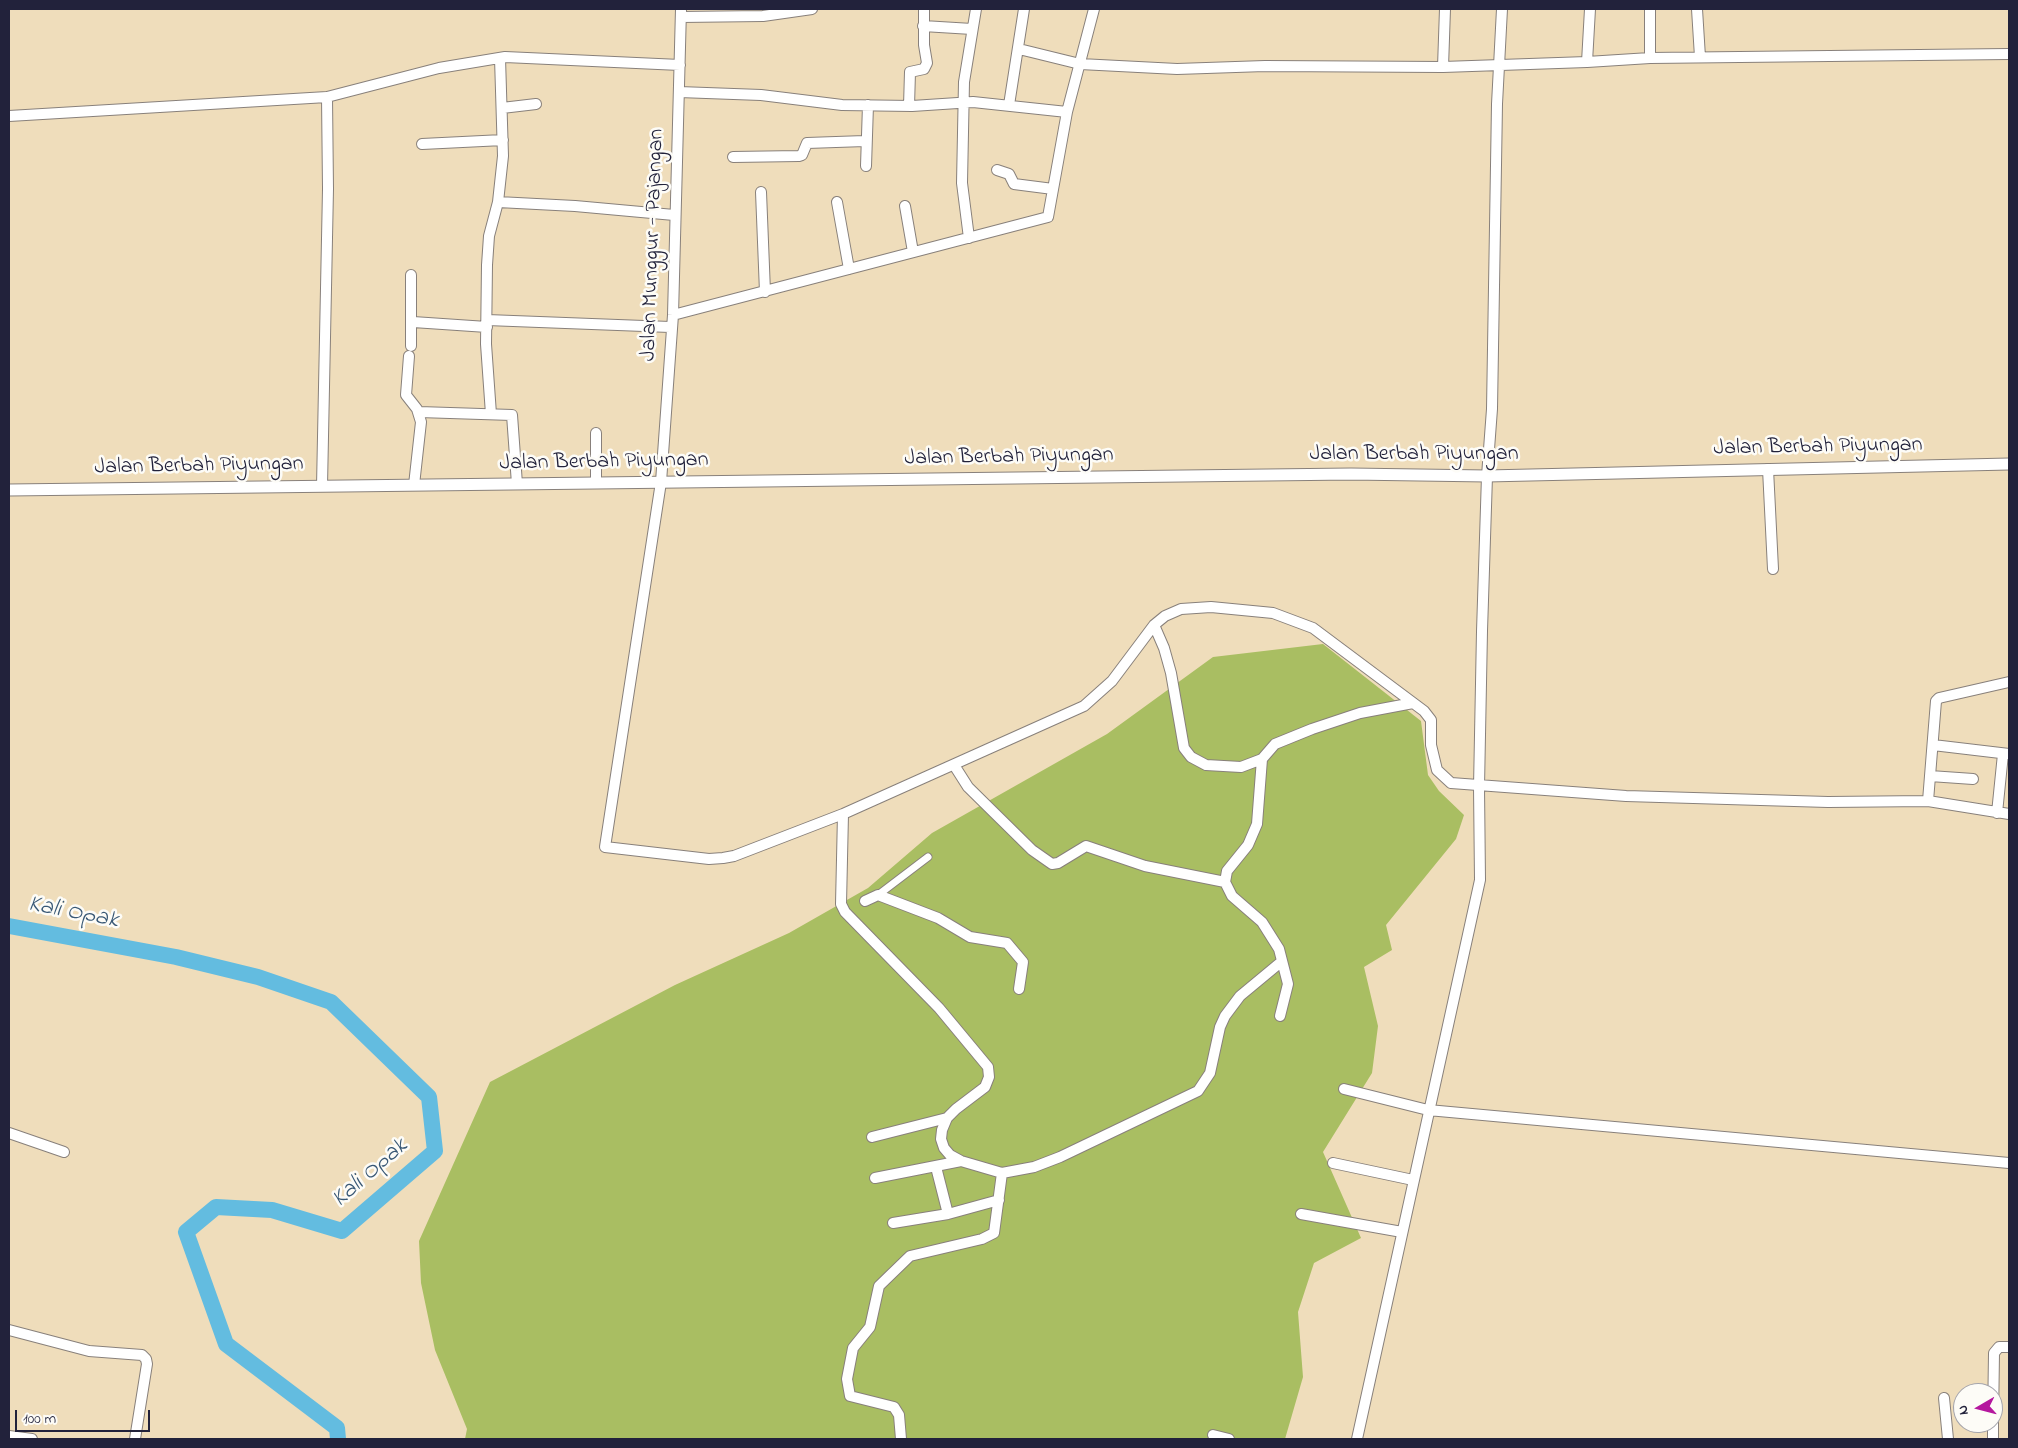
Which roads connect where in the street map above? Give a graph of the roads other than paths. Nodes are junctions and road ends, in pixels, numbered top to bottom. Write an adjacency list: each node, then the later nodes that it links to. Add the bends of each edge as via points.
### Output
1 (812, 9): 11 (street, via 763,16)
2 (924, 9): 12 (street)
3 (976, 9): 13 (street)
4 (1024, 9): 14 (street)
5 (1094, 9): 21 (street)
6 (1445, 9): 23 (street)
7 (1502, 9): 20 (street)
8 (1590, 9): 19 (street)
9 (1650, 9): 18 (street)
10 (1697, 9): 16 (street)
11 (681, 13): 22 (street, Jalan Munggur - Pajangan)
12 (923, 26): 13 (street); 30 (street, via 927,63 924,69 910,72)
13 (972, 29): 26 (street)
14 (1019, 49): 21 (street); 29 (street)
15 (2009, 54): 16 (street)
16 (1700, 57): 18 (street)
17 (500, 58): 22 (street); 25 (street, via 438,68); 31 (street)
18 (1650, 58): 19 (street)
19 (1587, 62): 20 (street)
20 (1501, 63): 23 (street); 60 (street, via 1492,409)
21 (1080, 64): 23 (street, via 1177,69); 32 (street)
22 (680, 66): 24 (street, Jalan Munggur - Pajangan)
23 (1443, 66)
24 (679, 92): 28 (street, via 761,95 827,104); 45 (street, Jalan Munggur - Pajangan)
25 (327, 97): 33 (street); 65 (street)
26 (964, 102): 29 (street); 30 (street); 46 (street, via 962,183)
27 (536, 104): 31 (street)
28 (868, 105): 30 (street); 35 (street)
29 (1009, 105): 32 (street)
30 (909, 106)
31 (502, 108): 34 (street)
32 (1067, 112): 40 (street)
33 (9, 116)
34 (503, 140): 36 (street); 42 (street)
35 (866, 141): 37 (street, via 807,143 799,156); 38 (street)
36 (422, 144)
37 (733, 157)
38 (866, 166)
39 (996, 170): 40 (street, via 1009,174 1014,184)
40 (1053, 189): 46 (street, via 1048,217)
41 (761, 192): 50 (street)
42 (498, 202): 45 (street); 53 (street, via 489,236)
43 (837, 202): 48 (street)
44 (905, 206): 47 (street)
45 (674, 215): 51 (street, Jalan Munggur - Pajangan)
46 (969, 238): 47 (street)
47 (913, 252): 48 (street)
48 (849, 269): 50 (street)
49 (411, 275): 52 (street)
50 (764, 292): 51 (street)
51 (673, 314): 54 (street, Jalan Munggur - Pajangan)
52 (413, 322): 53 (street); 55 (street, via 406,394)
53 (487, 323): 54 (street); 56 (street)
54 (670, 327): 61 (street, Jalan Munggur - Pajangan)
55 (418, 412): 56 (street); 64 (street, via 421,422)
56 (491, 414): 63 (street, via 512,414)
57 (596, 433): 62 (street)
58 (2009, 464): 59 (street, Jalan Berbah Piyungan)
59 (1768, 469): 60 (street, Jalan Berbah Piyungan); 67 (street)
60 (1487, 476): 61 (street, Jalan Berbah Piyungan, via 1351,474); 77 (street)
61 (661, 482): 62 (street, Jalan Berbah Piyungan); 81 (street, Jalan Munggur - Pajangan, via 605,846 723,858)
62 (596, 483): 63 (street, Jalan Berbah Piyungan)
63 (516, 484): 64 (street, Jalan Berbah Piyungan)
64 (414, 485): 65 (street, Jalan Berbah Piyungan)
65 (322, 486): 66 (street, Jalan Berbah Piyungan)
66 (9, 490)
67 (1773, 569)
68 (1154, 625): 70 (street, via 1164,616 1181,609 1212,607 1272,613 1313,628); 73 (street, via 1171,673 1184,748 1191,757 1206,765 1230,768); 74 (street, via 1112,681 1084,706)
69 (2009, 682): 71 (street, via 1939,698 1936,701)
70 (1413, 703): 73 (street, via 1360,713 1312,729 1275,744); 77 (street, via 1431,720 1431,745 1437,770 1451,783)
71 (1933, 745): 72 (street); 75 (street)
72 (2006, 754): 80 (street)
73 (1262, 759): 84 (street, via 1257,824 1248,845 1227,872)
74 (951, 766): 79 (street, via 972,801); 81 (street); 84 (street, via 968,788 1032,850 1052,864 1086,846 1145,866)
75 (1930, 776): 76 (street); 78 (street)
76 (1974, 779)
77 (1479, 787): 78 (street, via 1626,796 1828,802); 91 (street, via 1480,880 1460,981)
78 (1928, 801): 80 (street)
79 (986, 813)
80 (1997, 813): 82 (street)
81 (843, 814): 92 (street, via 841,904 845,912 939,1008 988,1067 985,1087)
82 (2009, 814)
83 (928, 857): 85 (street)
84 (1225, 882): 87 (street, via 1232,896 1262,922 1278,949)
85 (878, 895): 86 (street); 88 (street, via 938,918 970,938 1007,943 1023,962)
86 (865, 901)
87 (1281, 962): 89 (street, via 1288,984); 100 (street, via 1240,996 1225,1016 1210,1073 1198,1092 1060,1158)
88 (1019, 989)
89 (1280, 1016)
90 (1344, 1089): 91 (street)
91 (1428, 1110): 98 (street); 102 (street)
92 (947, 1118): 94 (street); 96 (street, via 941,1138 944,1148)
93 (9, 1133): 95 (street)
94 (872, 1137)
95 (64, 1152)
96 (961, 1161): 99 (street); 100 (street)
97 (1333, 1163): 102 (street)
98 (2009, 1163)
99 (936, 1167): 101 (street); 104 (street)
100 (1002, 1173): 103 (street)
101 (876, 1178)
102 (1413, 1180): 107 (street)
103 (999, 1200): 104 (street); 116 (street, via 997,1228 991,1236 910,1256 875,1294 870,1327 853,1348 847,1379 850,1396 894,1407 899,1415)
104 (948, 1214): 106 (street)
105 (1301, 1214): 107 (street)
106 (893, 1223)
107 (1402, 1232): 118 (street)
108 (9, 1330): 115 (street, via 89,1351 142,1355 147,1364)
109 (2009, 1347): 110 (street, via 1999,1347 1994,1353)
110 (1994, 1383)
111 (1944, 1398): 119 (street)
112 (1213, 1435): 117 (street)
113 (9, 1436): 114 (street)
114 (32, 1439)
115 (135, 1439)
116 (901, 1439)
117 (1229, 1439)
118 (1357, 1439)
119 (1948, 1439)

